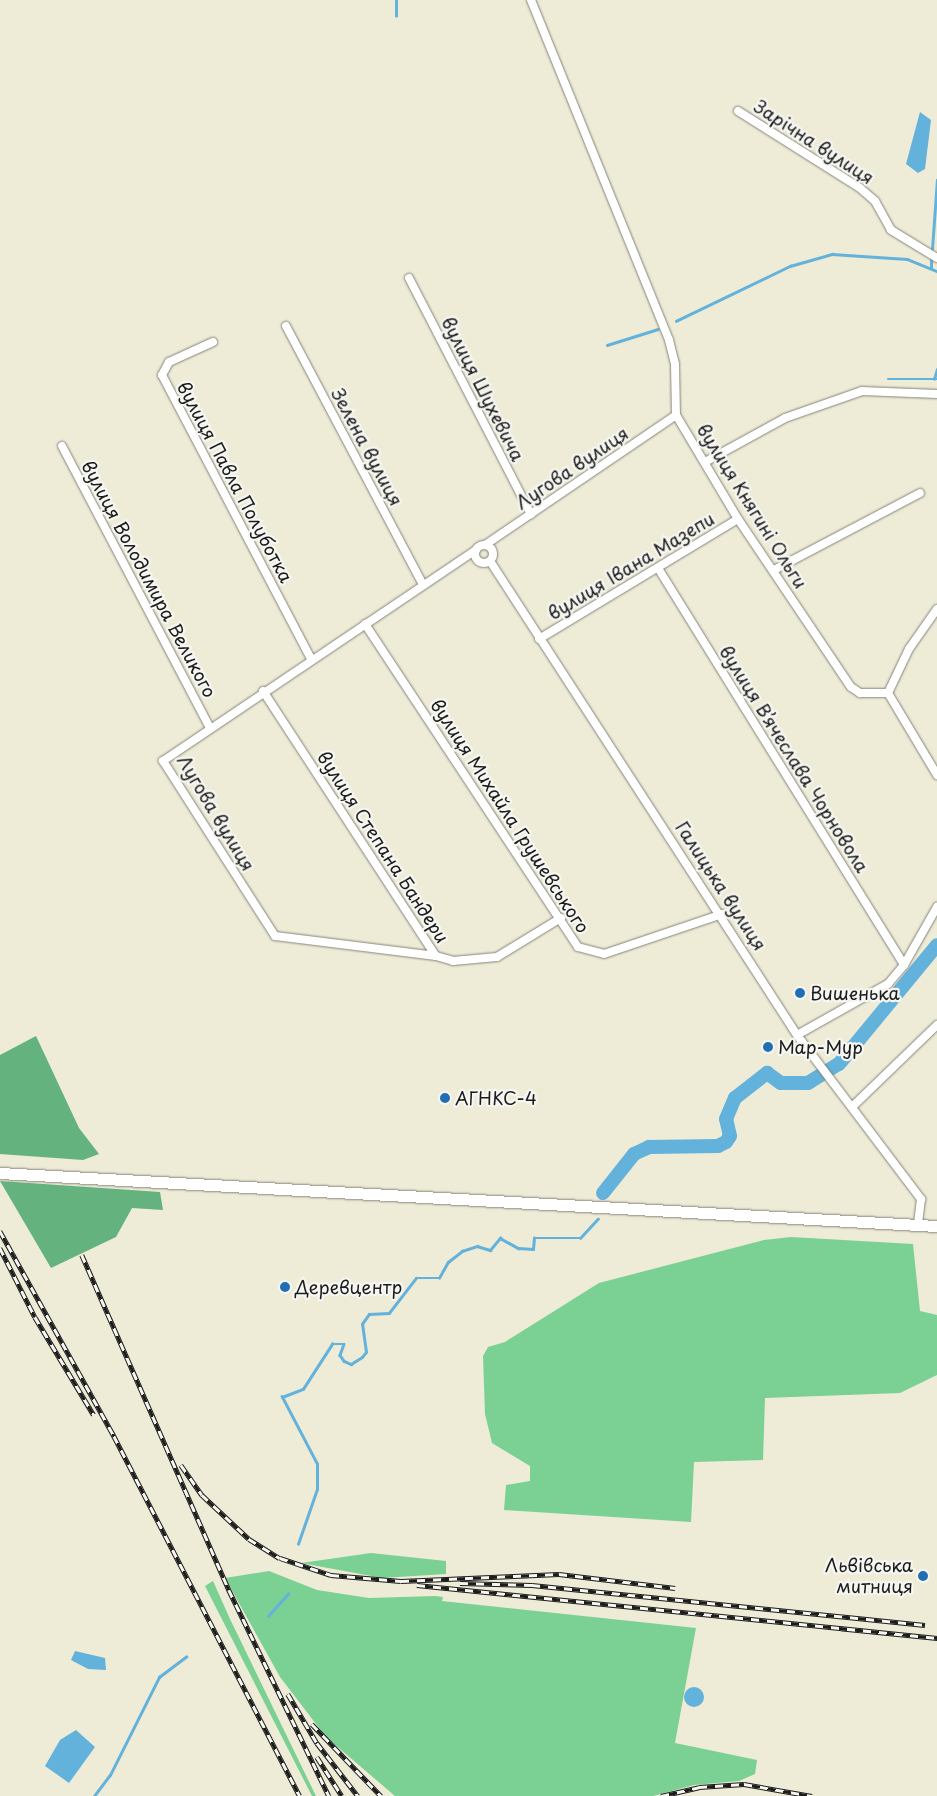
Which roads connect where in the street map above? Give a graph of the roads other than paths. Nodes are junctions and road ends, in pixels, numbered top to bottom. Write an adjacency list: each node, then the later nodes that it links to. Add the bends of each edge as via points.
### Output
1 (532, 0): 8 (street, вулиця Княгині Ольги, via 674,354)
2 (738, 111): 3 (street, Зарічна вулиця, via 860,188 875,201 891,230)
3 (937, 258)
4 (409, 278): 12 (street, вулиця Шухевича)
5 (286, 326): 19 (street, Зелена вулиця)
6 (213, 342): 23 (street, вулиця Павла Полуботка, via 169,362 162,375)
7 (937, 394): 10 (street, via 862,391 785,418)
8 (676, 414): 10 (street, вулиця Княгині Ольги); 12 (street, Лугова вулиця)
9 (62, 446): 26 (street, вулиця Володимира Великого)
10 (705, 462): 13 (street, вулиця Княгині Ольги)
11 (920, 493): 18 (street)
12 (531, 514): 14 (street, Лугова вулиця)
13 (738, 519): 17 (street, вулиця Івана Мазепи); 18 (street, вулиця Княгині Ольги)
14 (485, 545): 15 (street); 16 (street, via 493,551)
15 (476, 550): 16 (street, via 478,561); 19 (street, Лугова вулиця)
16 (490, 561): 22 (street, Галицька вулиця)
17 (658, 568): 22 (street, вулиця Івана Мазепи); 32 (street, вулиця Вʼячеслава Чорновола)
18 (774, 570): 25 (street, вулиця Княгині Ольги, via 851,687 860,693)
19 (422, 583): 21 (street, Лугова вулиця)
20 (937, 609): 25 (street)
21 (365, 624): 23 (street, Лугова вулиця); 30 (street, вулиця Михайла Грушевського)
22 (539, 639): 29 (street, Галицька вулиця)
23 (311, 659): 24 (street, Лугова вулиця)
24 (262, 691): 26 (street, Лугова вулиця); 31 (street, вулиця Степана Бандери)
25 (888, 692): 27 (street)
26 (209, 726): 31 (street, Лугова вулиця, via 163,761 275,936)
27 (937, 775)
28 (937, 907): 32 (street)
29 (722, 914): 30 (street, вулиця Михайла Грушевського, via 604,954 578,947); 34 (street, Галицька вулиця)
30 (560, 918): 31 (street, вулиця Степана Бандери, via 497,957 453,961)
31 (436, 956)
32 (904, 966): 34 (street, via 888,984)
33 (937, 1025): 35 (street)
34 (797, 1036): 35 (street, Галицька вулиця)
35 (852, 1108): 37 (street, Галицька вулиця, via 921,1200)
36 (0, 1173): 37 (highway)
37 (918, 1225): 38 (highway)
38 (937, 1226)

